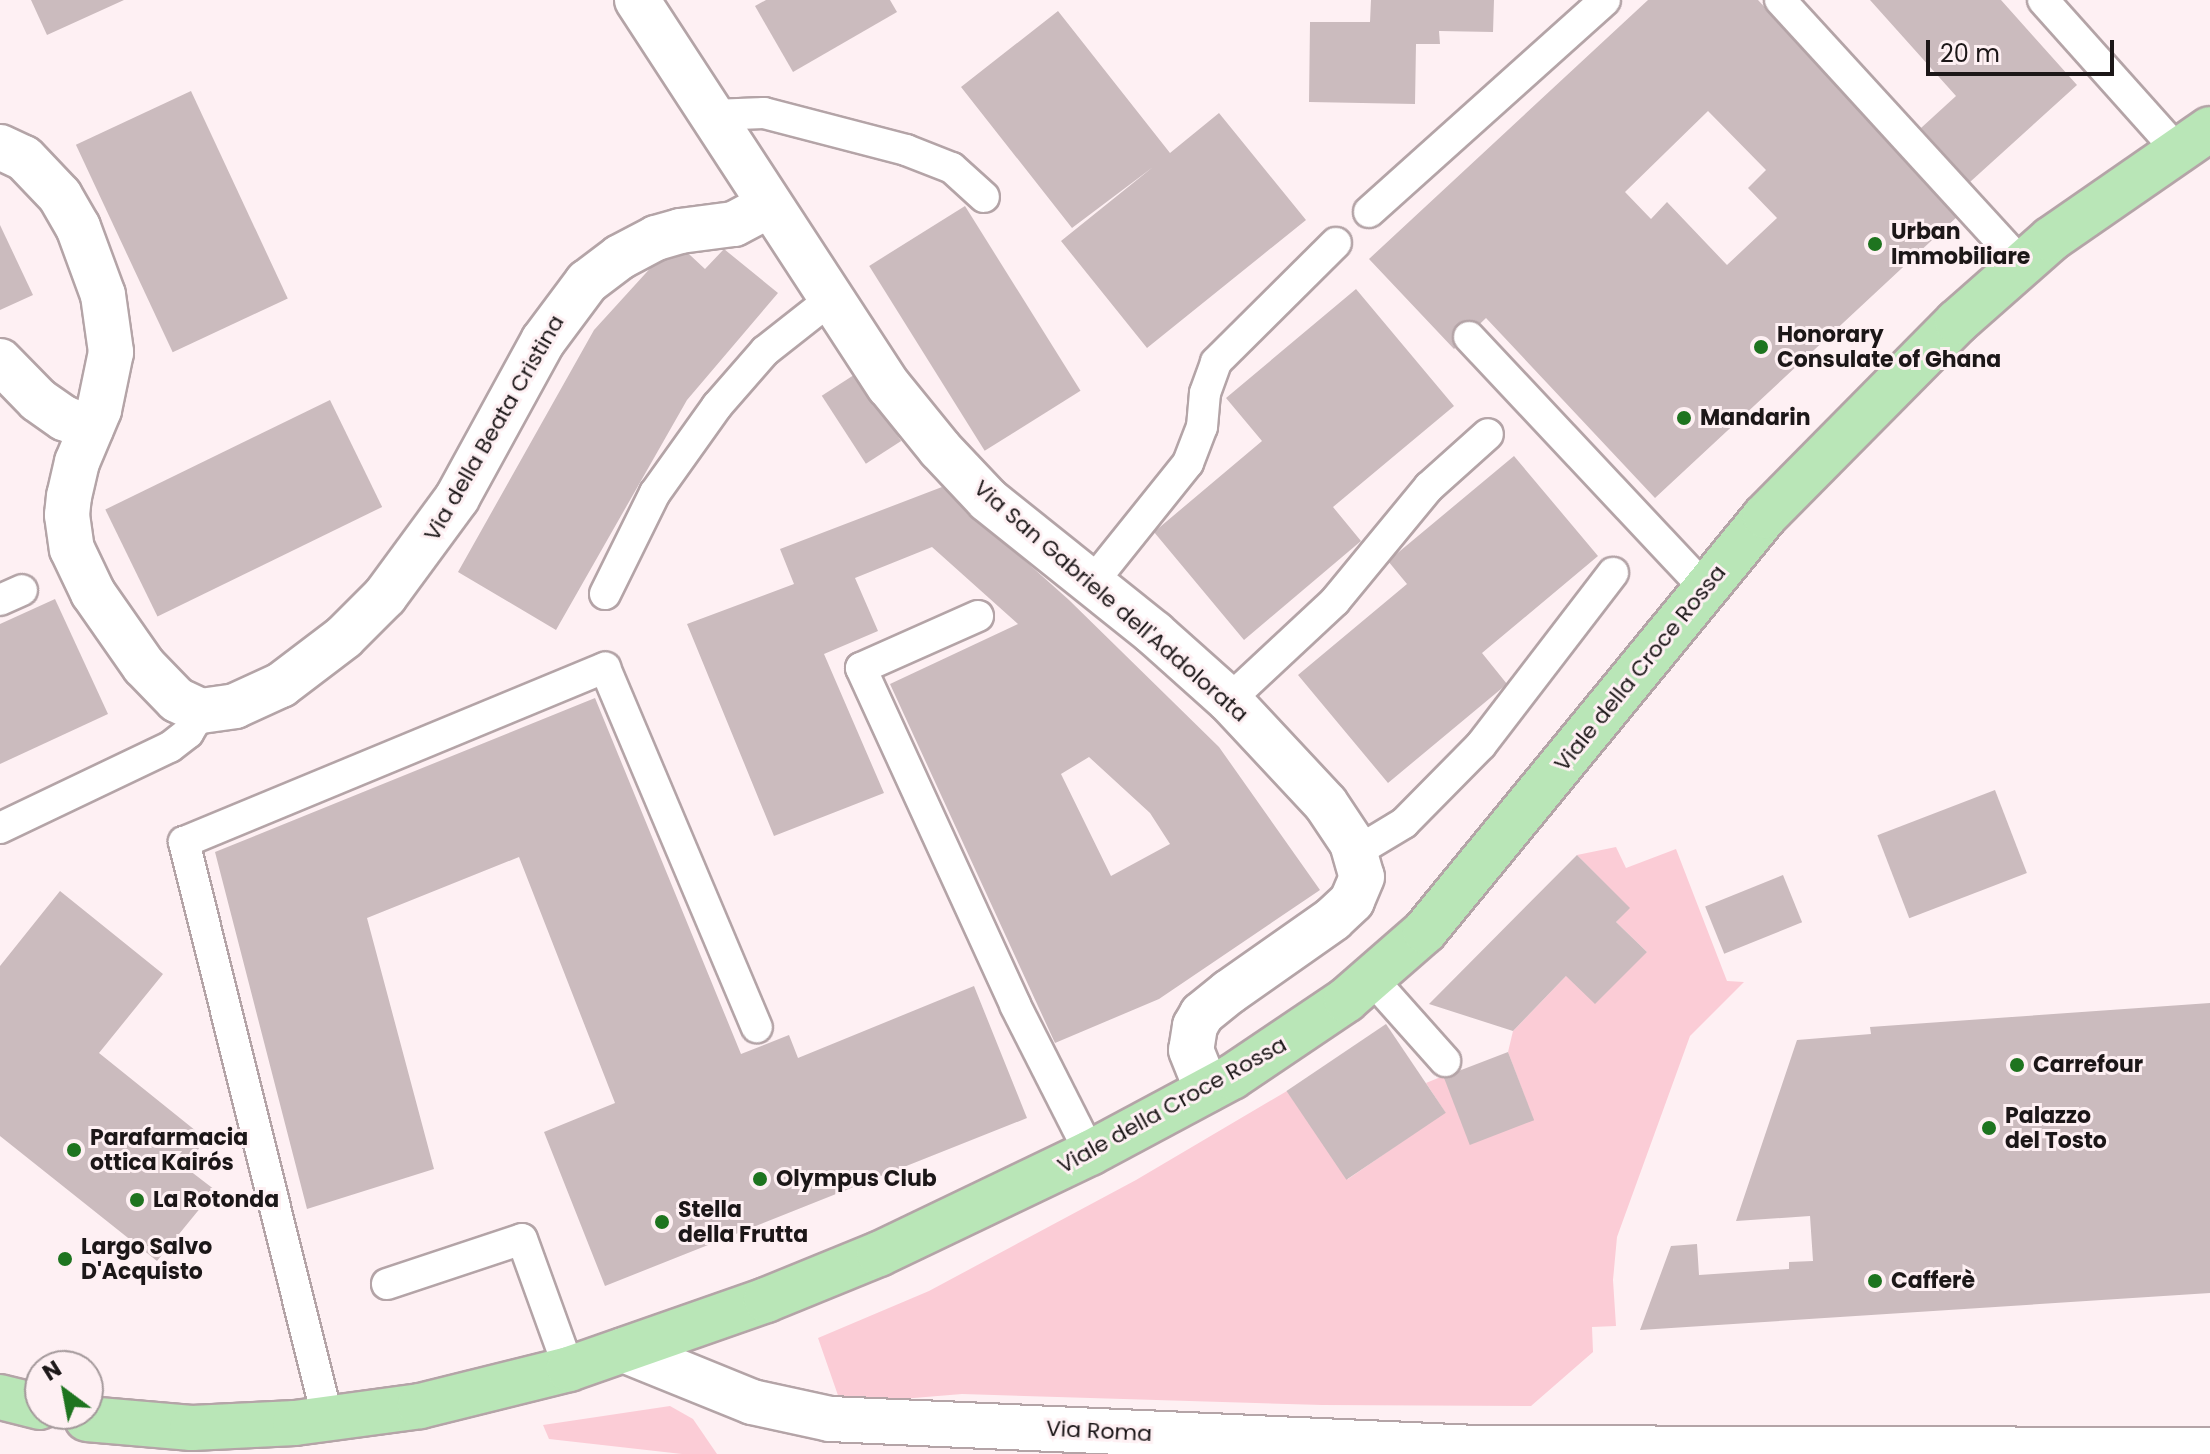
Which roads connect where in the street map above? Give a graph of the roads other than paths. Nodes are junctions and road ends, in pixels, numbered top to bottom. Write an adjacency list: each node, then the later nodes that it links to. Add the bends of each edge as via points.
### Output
1 (637, 0): 5 (street, Via San Gabriele dell'Addolorata)
2 (1605, 0): 10 (lane)
3 (1780, 0): 12 (lane)
4 (2043, 0): 6 (lane)
5 (713, 115): 8 (lane, via 764,113 891,146 952,168); 9 (street, Via San Gabriele dell'Addolorata)
6 (2194, 140): 12 (main road, Viale della Croce Rossa)
7 (0, 147): 16 (street, via 24,158 60,196 78,227 103,295 111,352)
8 (984, 197)
9 (769, 205): 13 (street, Via San Gabriele dell'Addolorata); 24 (street, Via della Beata Cristina, via 734,224 656,238 587,282 543,341 457,498 385,596 344,637 281,685 235,706)
10 (1369, 212)
11 (1336, 243): 19 (lane, via 1216,362 1188,463)
12 (2021, 263): 20 (main road, Viale della Croce Rossa, via 1804,473)
13 (831, 299): 19 (street, Via San Gabriele dell'Addolorata, via 889,386 940,449 988,500); 21 (lane, via 765,351 717,406 655,493)
14 (1469, 337): 20 (lane)
15 (0, 361): 16 (street, via 38,400)
16 (91, 429): 24 (street, via 69,496 72,549 93,593 144,666 177,700)
17 (1488, 434): 23 (lane, via 1429,487 1335,601)
18 (1613, 573): 26 (lane, via 1481,745 1404,823)
19 (1091, 584): 23 (street, Via San Gabriele dell'Addolorata)
20 (1704, 587): 27 (main road, Viale della Croce Rossa, via 1460,891)
21 (605, 594)
22 (978, 616): 31 (lane, via 861,668 1015,1005)
23 (1229, 700): 26 (street, Via San Gabriele dell'Addolorata, via 1326,804)
24 (201, 711): 25 (lane, via 188,733 170,747)
25 (0, 828)
26 (1356, 852): 30 (street, via 1362,877 1352,901 1198,1020 1191,1050)
27 (1372, 979): 29 (lane); 30 (main road, Viale della Croce Rossa, via 1299,1035)
28 (757, 1027): 38 (lane, via 605,668 184,842)
29 (1445, 1061)
30 (1207, 1090): 31 (main road, Viale della Croce Rossa)
31 (1090, 1153): 33 (main road, Viale della Croce Rossa, via 864,1260)
32 (387, 1284): 34 (lane, via 522,1239)
33 (624, 1350): 34 (main road, Viale della Croce Rossa); 40 (street, Via Roma, via 752,1402 830,1419 1475,1448)
34 (569, 1369): 38 (main road, Viale della Croce Rossa, via 431,1404)
35 (0, 1397): 36 (main road)
36 (24, 1403)
37 (104, 1420): 38 (main road, Viale della Croce Rossa, via 192,1428)
38 (328, 1420)
39 (104, 1423): 41 (main road)
40 (2210, 1450)
41 (244, 1454)

